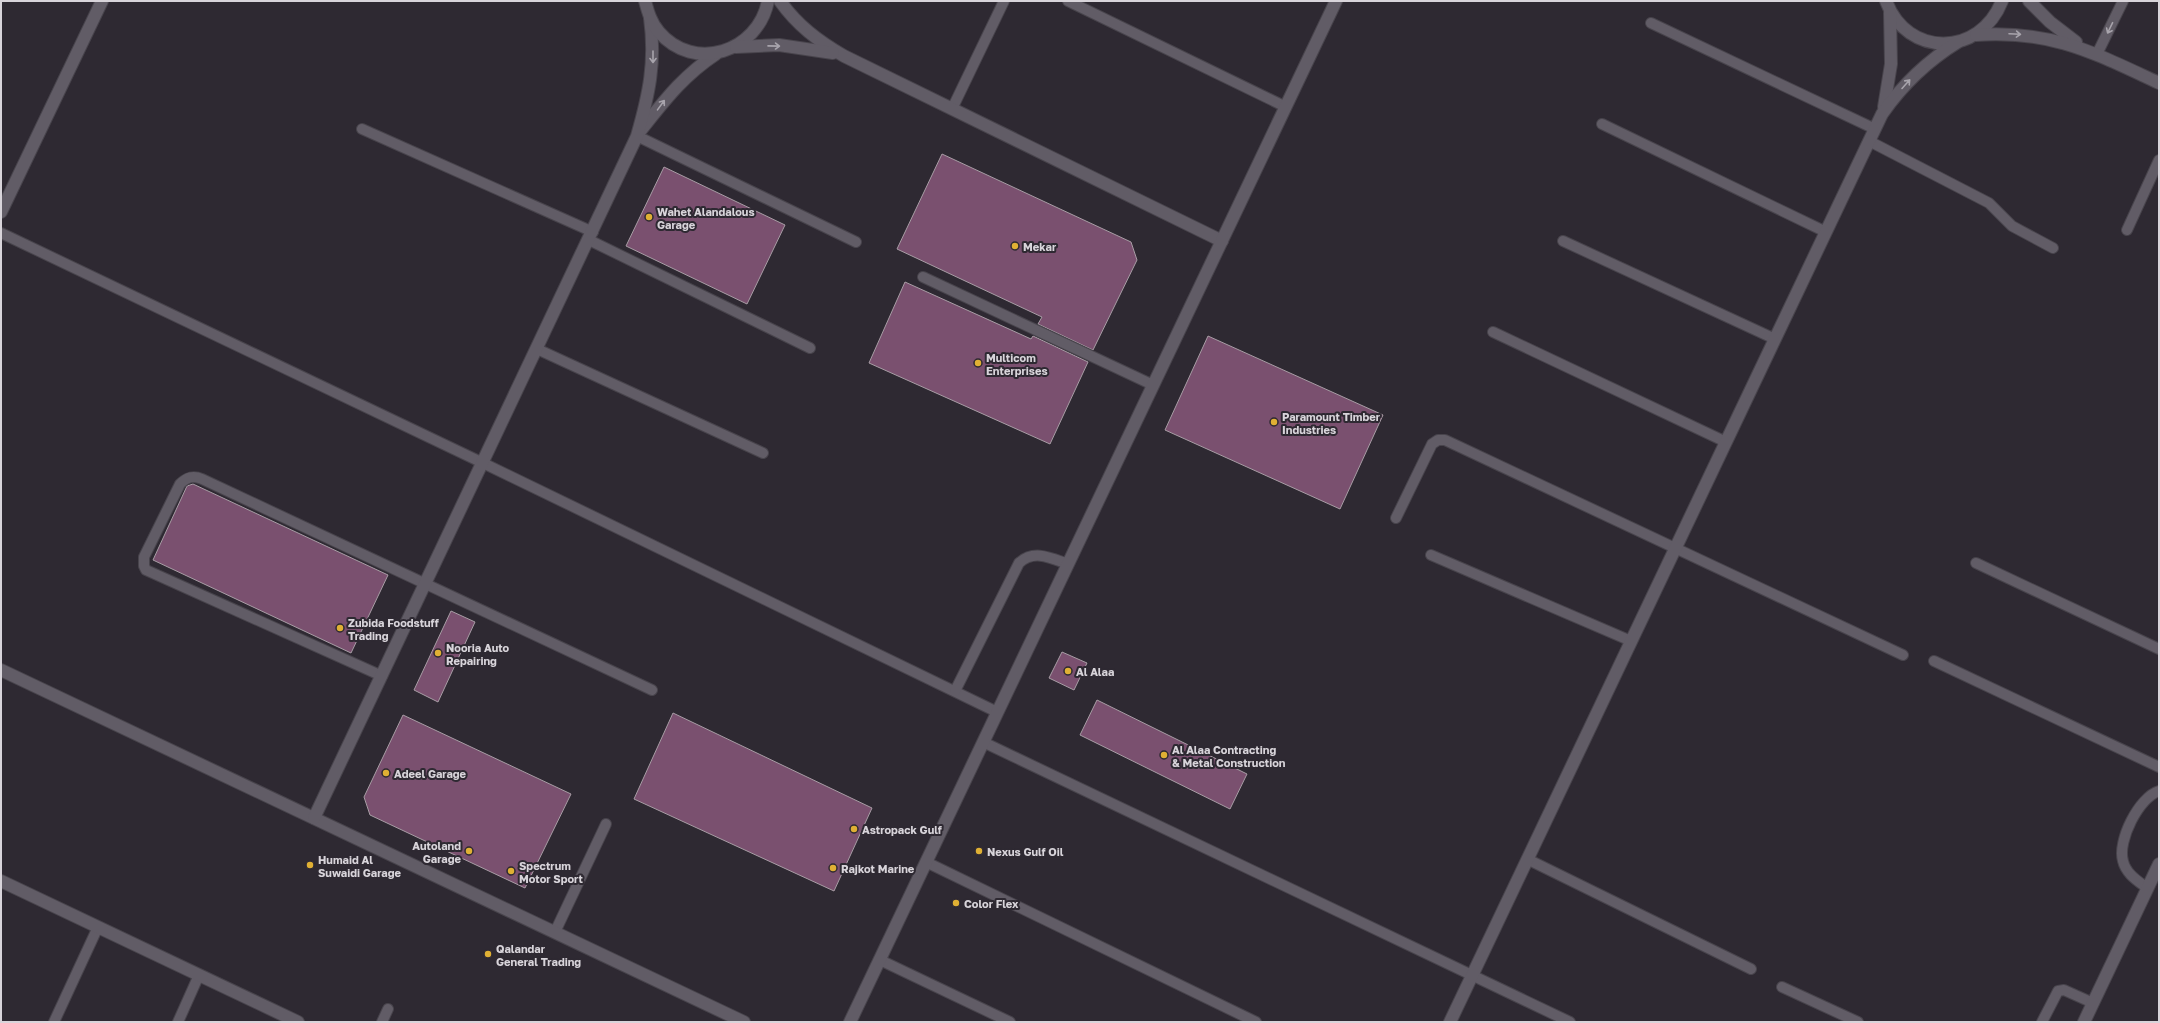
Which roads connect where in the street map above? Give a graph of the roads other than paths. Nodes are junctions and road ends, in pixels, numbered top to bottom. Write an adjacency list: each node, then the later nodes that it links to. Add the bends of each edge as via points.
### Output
1 (102, 1): 31 (street)
2 (645, 1): 13 (street)
3 (768, 1): 17 (street, via 759,26)
4 (780, 1): 20 (street, via 799,24)
5 (1004, 1): 23 (lane)
6 (1068, 1): 22 (lane)
7 (1336, 1): 22 (street)
8 (1886, 1): 12 (street)
9 (2002, 1): 15 (street, via 1998,12)
10 (2029, 1): 18 (street, via 2054,26)
11 (2123, 1): 18 (lane, one-way to 18)
12 (1890, 13): 16 (street, via 1906,30 1927,42); 24 (street, via 1891,64)
13 (650, 18): 19 (street, via 670,43 700,54); 28 (street, one-way to 28, via 653,61 651,82)
14 (1651, 23): 27 (lane)
15 (1976, 35): 16 (street); 18 (street, one-way to 18, via 1999,33 2030,36 2067,43)
16 (1958, 42): 24 (street, one-way to 16, via 1899,91 1923,66)
17 (735, 47): 19 (street); 20 (street, one-way to 20, via 794,47)
18 (2093, 52): 21 (street)
19 (716, 54): 28 (street, one-way to 19, via 679,83)
20 (844, 56): 23 (street)
21 (2159, 83)
22 (1286, 107): 36 (street)
23 (952, 109): 36 (street)
24 (1882, 114): 27 (street)
25 (1602, 124): 33 (lane)
26 (362, 129): 35 (lane)
27 (1875, 129): 29 (street)
28 (637, 136): 35 (street); 38 (lane)
29 (1870, 141): 33 (street); 39 (lane, via 1989,203 2012,226)
30 (2159, 160): 32 (lane)
31 (1, 212)
32 (2127, 230)
33 (1826, 232): 42 (street)
34 (1, 233): 48 (lane)
35 (591, 236): 43 (lane); 44 (street)
36 (1222, 241): 45 (street)
37 (1563, 241): 42 (lane)
38 (856, 242)
39 (2053, 248)
40 (923, 277): 45 (lane)
41 (1493, 332): 46 (lane)
42 (1775, 339): 46 (street)
43 (810, 348)
44 (537, 349): 47 (lane); 48 (street)
45 (1153, 385): 53 (street)
46 (1726, 442): 50 (street)
47 (763, 453)
48 (484, 462): 54 (street); 62 (lane)
49 (1396, 518): 50 (lane, via 1432,444 1438,440 1446,440)
50 (1676, 547): 55 (street); 57 (lane)
51 (1431, 555): 55 (lane)
52 (1976, 563): 56 (lane)
53 (1068, 564): 62 (lane, via 1036,555 1029,555 1019,563); 63 (street)
54 (426, 583): 60 (street); 60 (lane, via 196,477 190,477 180,484 144,557 144,566 150,573); 61 (lane)
55 (1631, 641): 69 (street)
56 (2159, 649)
57 (1902, 656)
58 (1934, 661): 65 (lane)
59 (1, 670): 67 (street)
60 (382, 676): 67 (street)
61 (652, 690)
62 (955, 691): 63 (lane)
63 (997, 712): 64 (street)
64 (983, 742): 70 (street); 79 (lane)
65 (2159, 767)
66 (2159, 791): 73 (lane, via 2150,795 2139,806 2122,848 2126,869)
67 (314, 818): 75 (street)
68 (606, 824): 75 (lane)
69 (1528, 859): 77 (lane); 79 (street)
70 (926, 862): 76 (street); 90 (lane)
71 (2159, 864): 73 (street)
72 (1, 881): 74 (street)
73 (2148, 888): 81 (street)
74 (98, 927): 78 (street); 83 (lane)
75 (554, 932): 87 (street)
76 (880, 960): 88 (street); 89 (lane)
77 (1751, 969)
78 (199, 975): 84 (lane); 85 (street)
79 (1472, 975): 91 (street); 92 (lane)
80 (1782, 987): 93 (lane)
81 (2092, 1003): 94 (lane, via 2064,990 2058,991); 95 (street)
82 (388, 1009): 86 (lane)
83 (54, 1022)
84 (178, 1022)
85 (298, 1022)
86 (382, 1022)
87 (744, 1022)
88 (850, 1022)
89 (1010, 1022)
90 (1256, 1022)
91 (1450, 1022)
92 (1570, 1022)
93 (1858, 1022)
94 (2042, 1022)
95 (2084, 1022)

